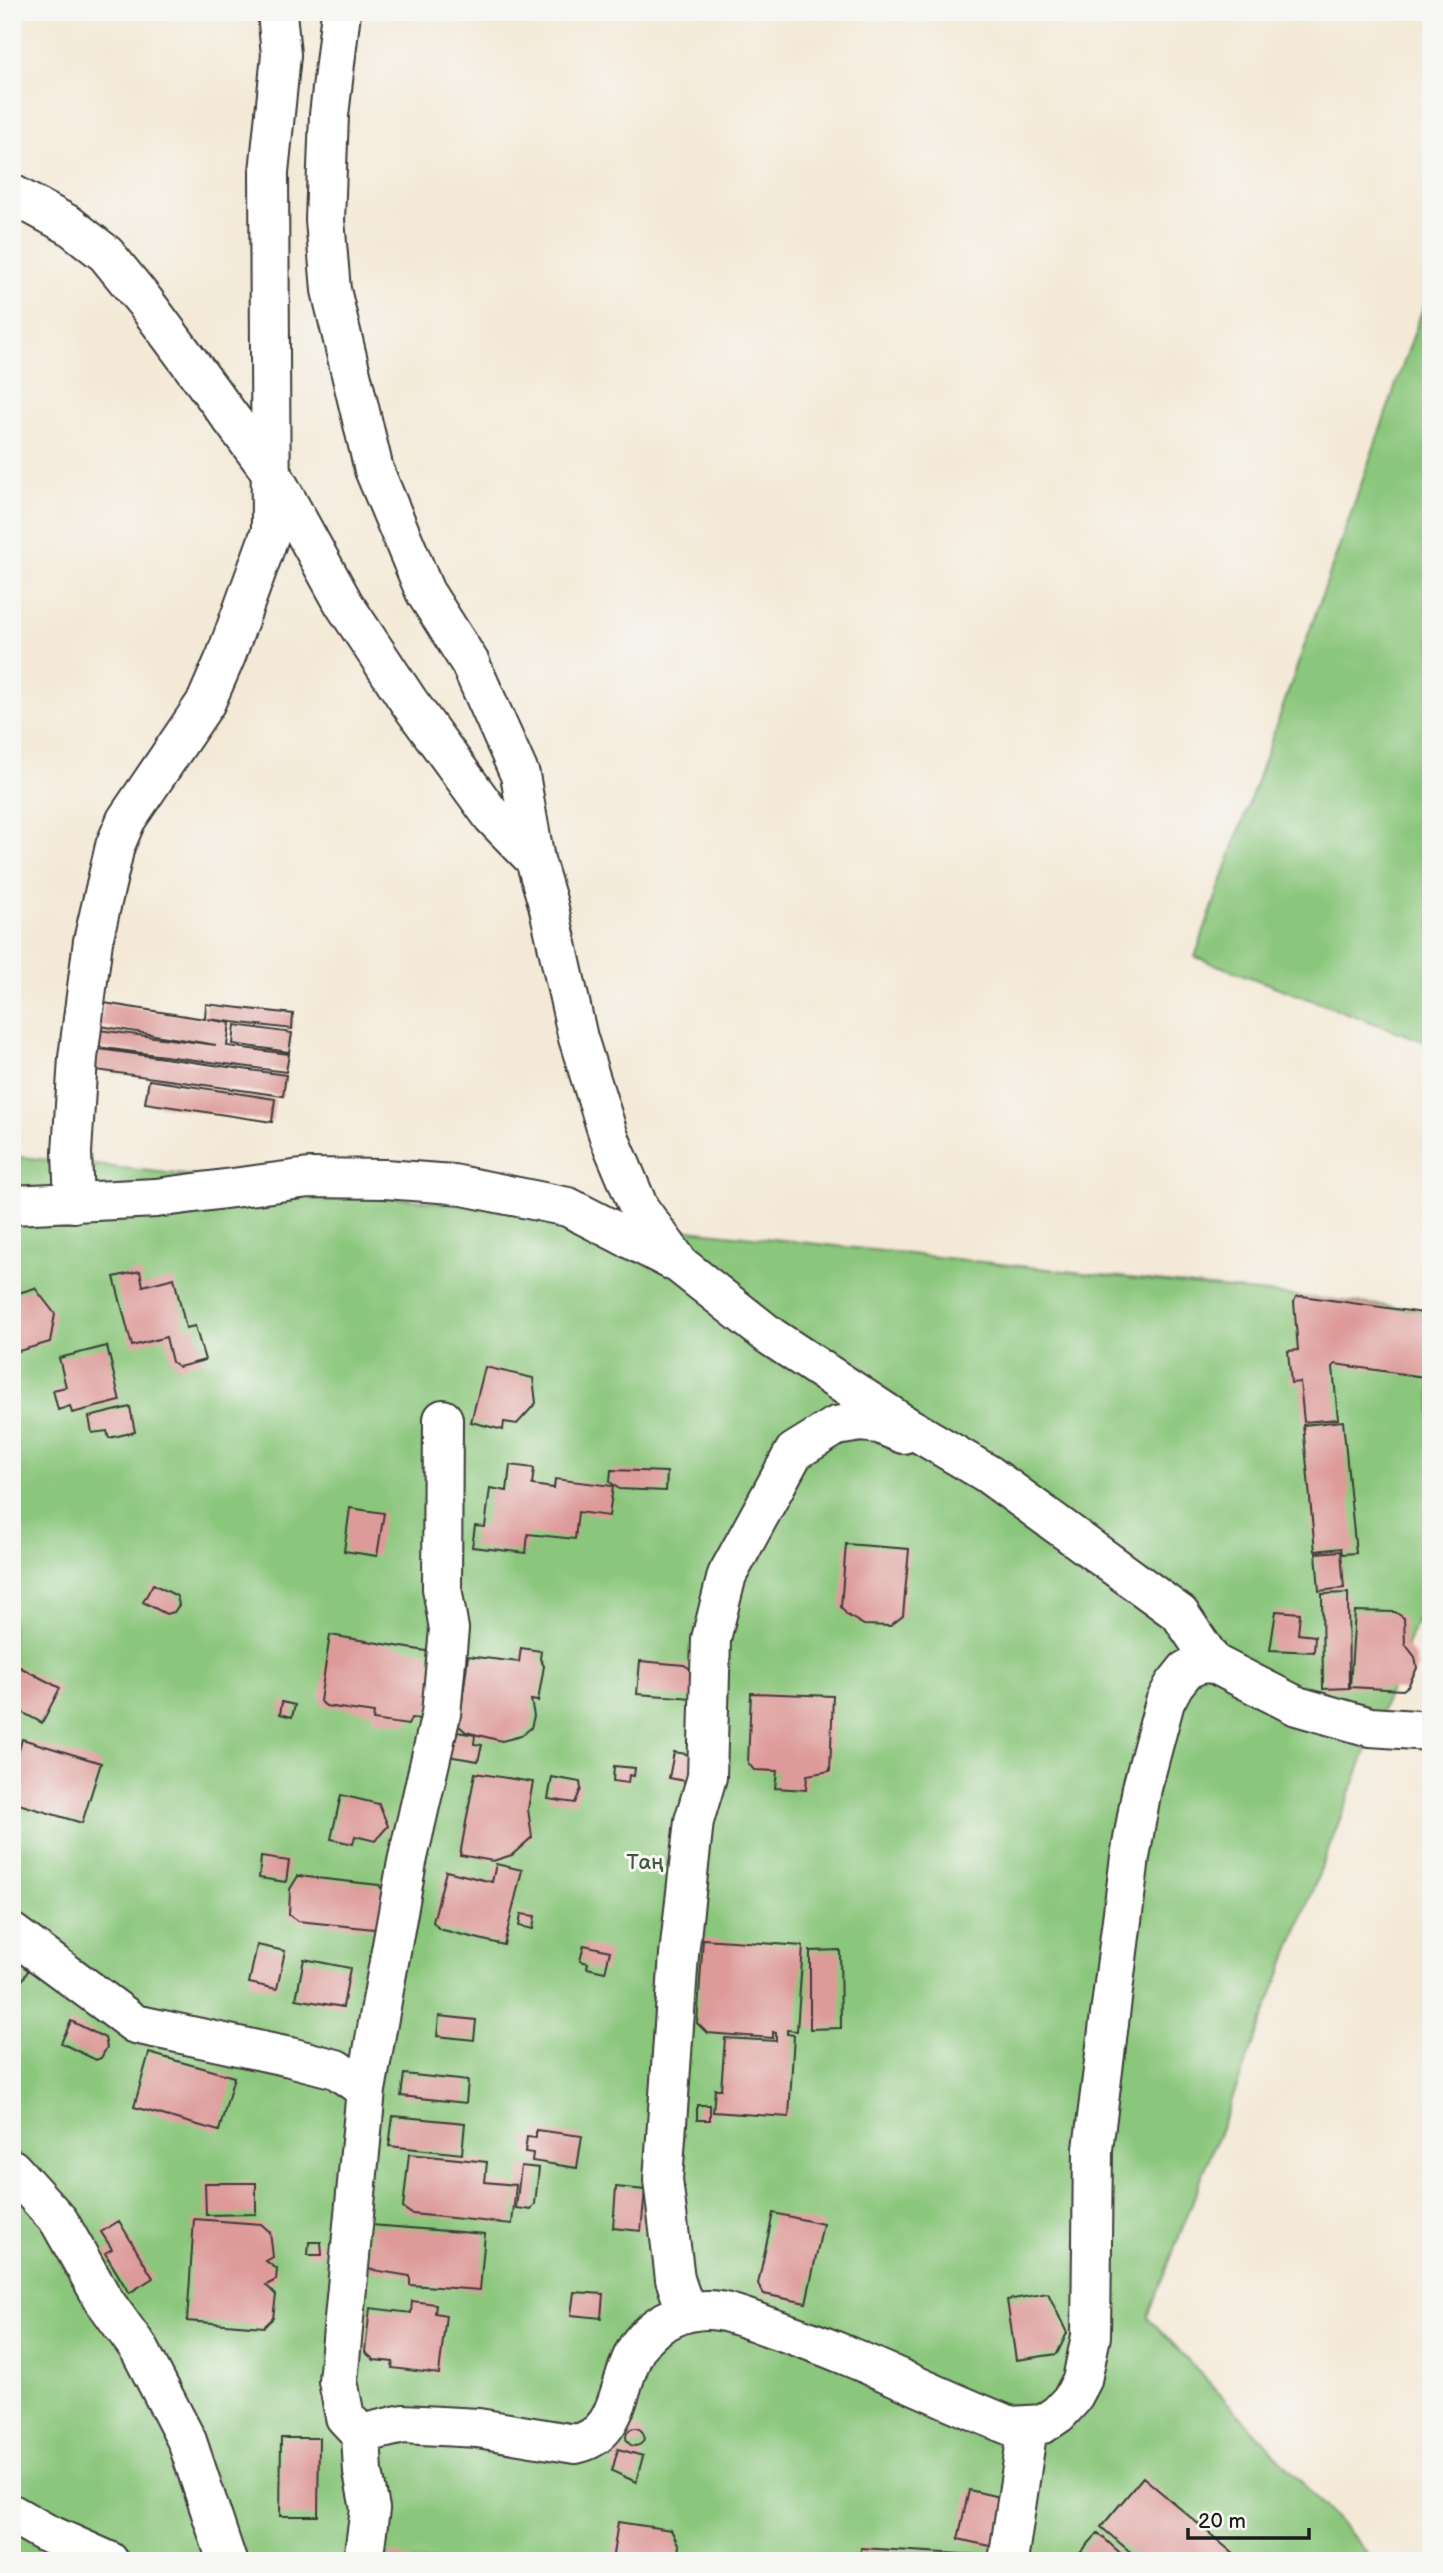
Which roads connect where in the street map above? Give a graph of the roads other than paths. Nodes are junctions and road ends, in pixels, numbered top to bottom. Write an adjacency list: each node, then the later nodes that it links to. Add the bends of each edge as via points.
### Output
1 (341, 12): 3 (street)
2 (286, 23): 3 (street); 5 (street, via 269,172 268,422)
3 (330, 102): 6 (street, via 325,220 331,290 374,470 425,592 470,663 520,775)
4 (12, 194): 5 (street, via 69,225 106,254)
5 (273, 475): 6 (street, via 344,604 409,702 492,816); 7 (street, via 271,531 226,656 206,702 132,810 115,846 93,941 78,1058)
6 (535, 860): 9 (street, via 578,1038 609,1137 639,1208)
7 (74, 1203): 8 (street); 9 (street, via 156,1198 309,1178 453,1184 568,1207)
8 (12, 1205)
9 (679, 1264): 11 (street, via 770,1336)
10 (443, 1419): 15 (street, via 442,1588 449,1629 441,1714 407,1863)
11 (934, 1442): 12 (street, via 988,1474 1180,1614); 17 (street, via 924,1444 879,1424 861,1422 836,1426 811,1439 794,1452 727,1575 711,1639 707,1777 694,1821 679,1955 663,2180 675,2279)
12 (1213, 1663): 13 (street, via 1297,1706 1370,1727); 18 (street, via 1186,1671 1174,1685 1165,1702 1142,1788 1093,2149 1091,2336 1082,2380 1072,2399 1051,2419)
13 (1431, 1731)
14 (12, 1933): 15 (street, via 135,2024 324,2066)
15 (366, 2090): 19 (street, via 338,2381 345,2417)
16 (12, 2169): 22 (street, via 59,2221 103,2299 140,2350 187,2441)
17 (691, 2311): 18 (street, via 719,2310 794,2335 997,2420); 19 (street, via 646,2334 623,2375 606,2428 589,2441 575,2444 478,2428 403,2424)
18 (1028, 2427): 24 (street)
19 (361, 2434): 23 (street, via 370,2509)
20 (12, 2514): 21 (street)
21 (109, 2561)
22 (227, 2561)
23 (363, 2561)
24 (1008, 2561)

